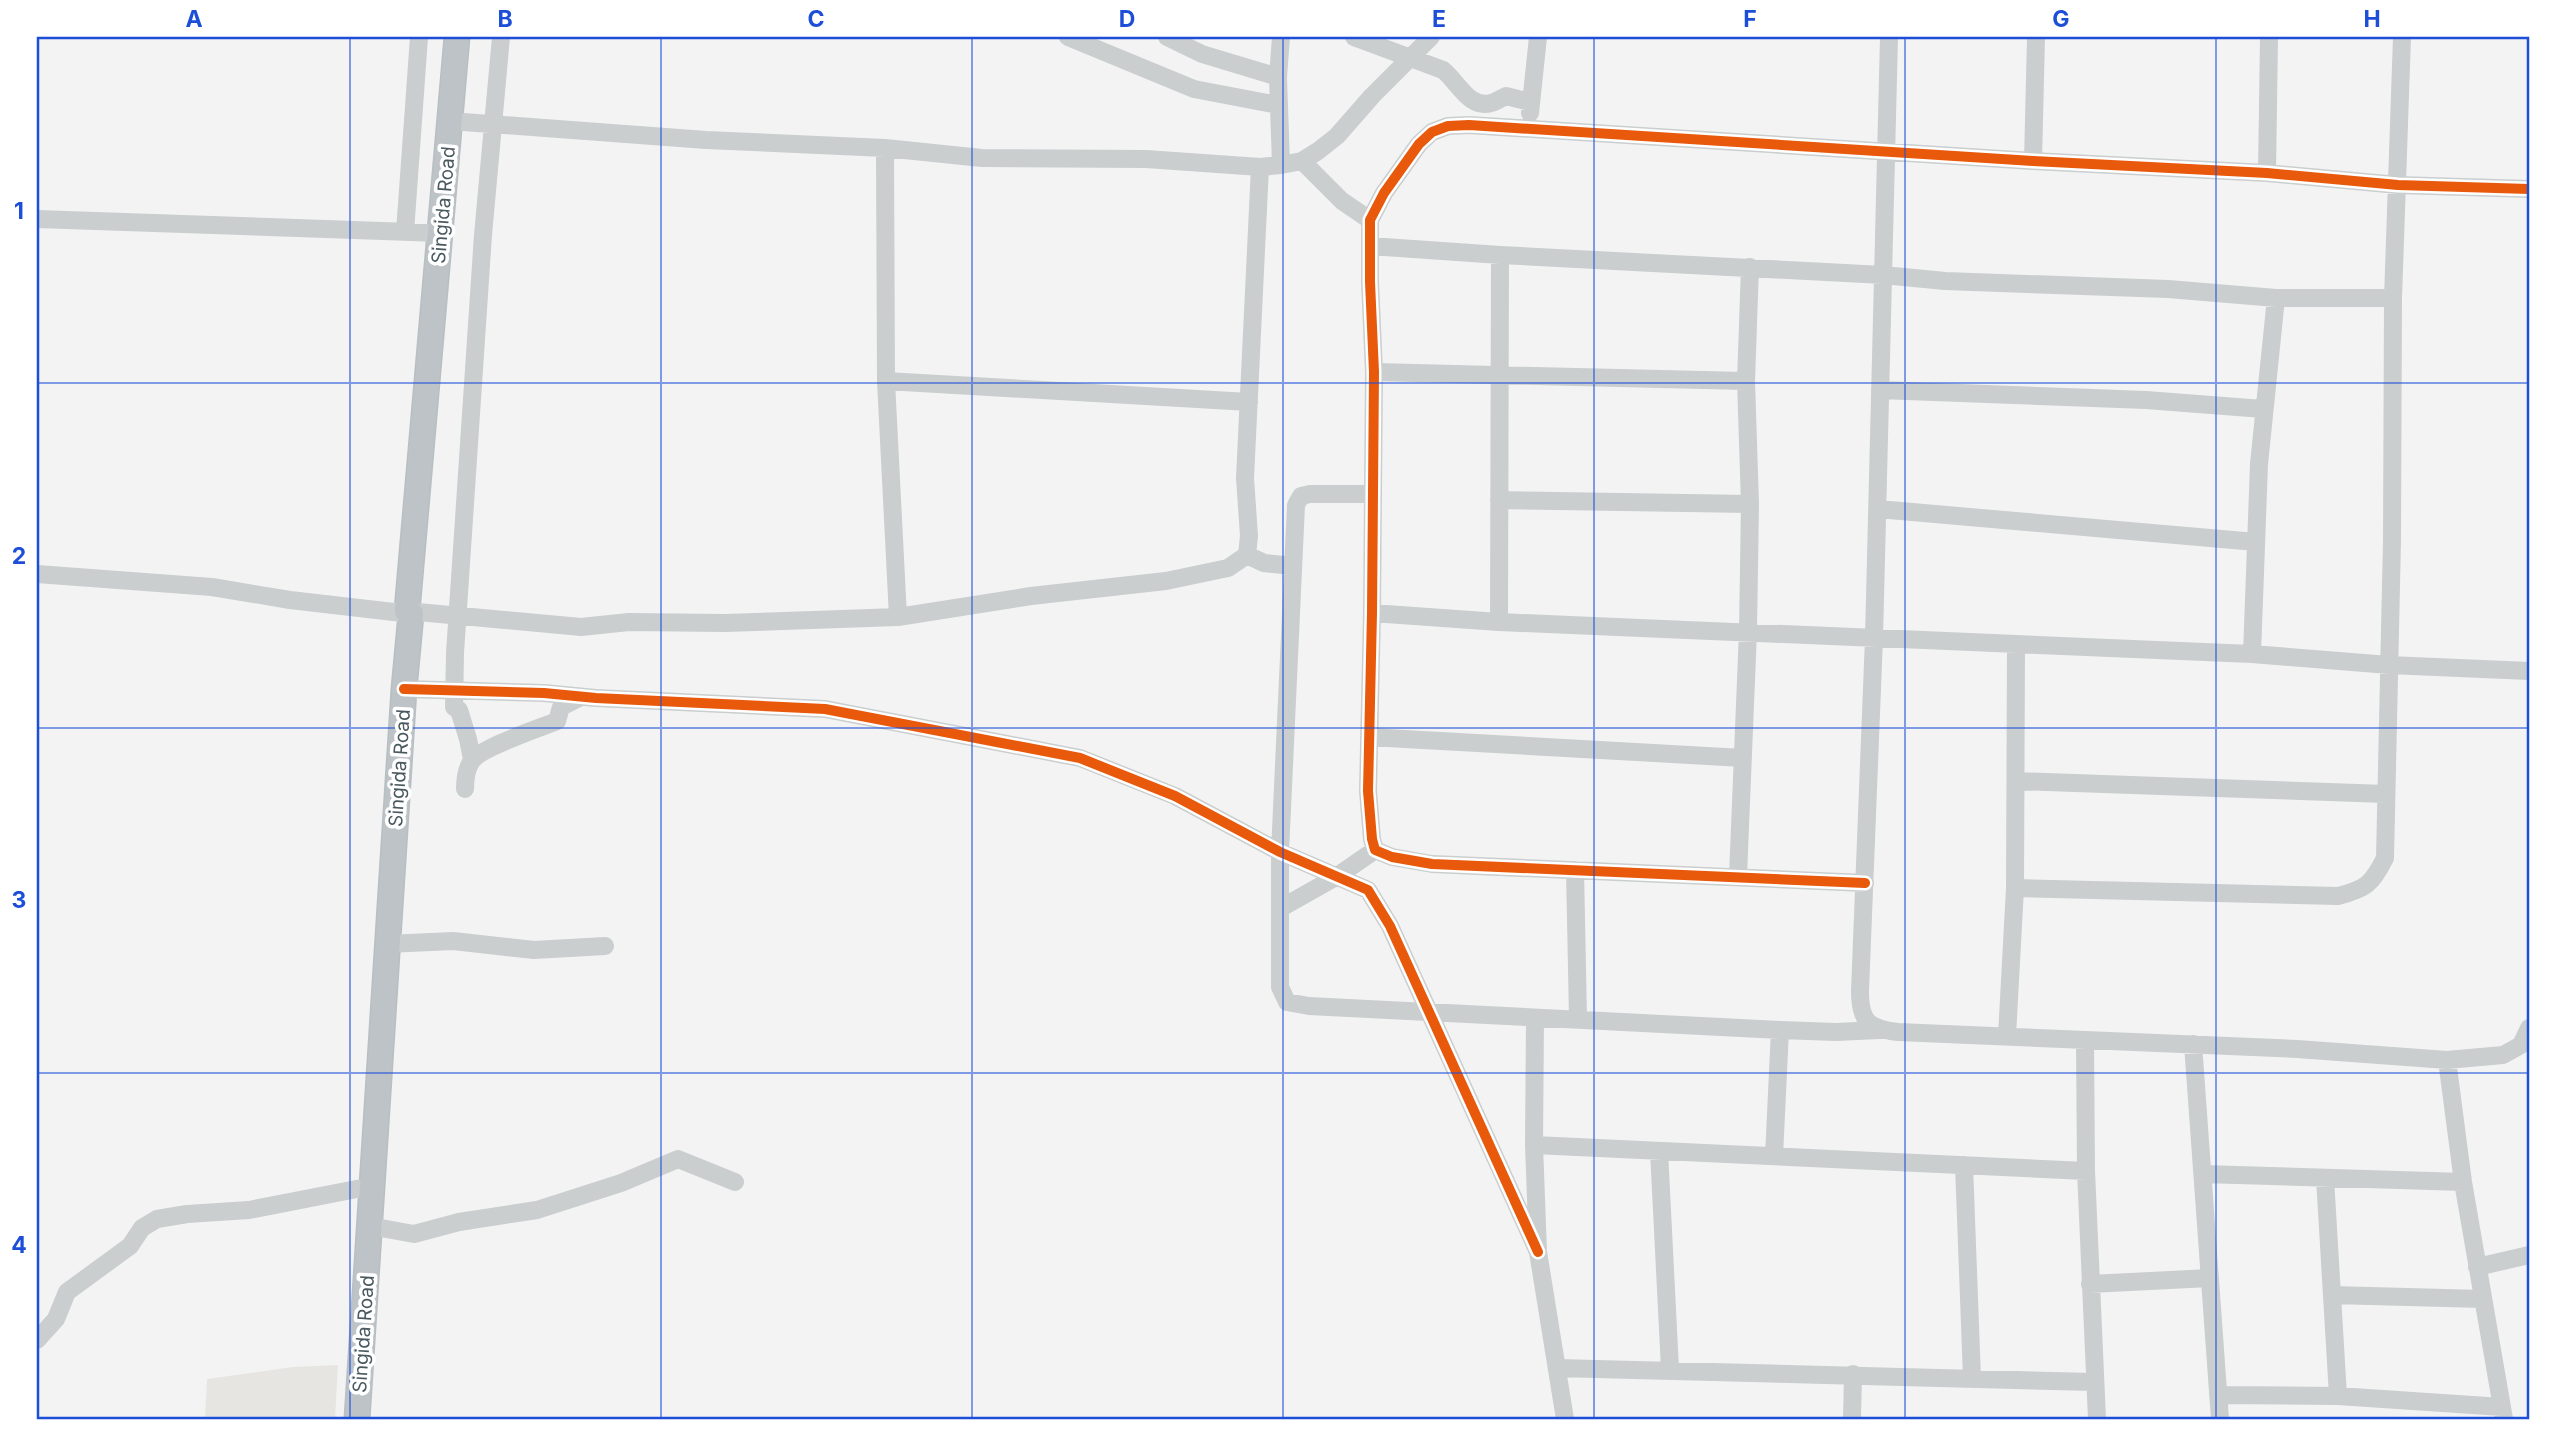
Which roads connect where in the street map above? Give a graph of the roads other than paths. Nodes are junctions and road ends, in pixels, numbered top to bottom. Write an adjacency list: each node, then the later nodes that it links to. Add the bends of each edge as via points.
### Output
1 (419, 37): 32 (street)
2 (457, 37): 18 (highway, Singida Road)
3 (501, 37): 19 (street)
4 (1068, 37): 17 (street, via 1194,89)
5 (1167, 37): 15 (street, via 1202,54)
6 (1281, 37): 15 (street)
7 (1354, 37): 14 (street)
8 (1431, 37): 14 (street)
9 (1538, 37): 16 (street)
10 (1889, 37): 22 (street)
11 (2036, 37): 24 (street)
12 (2269, 37): 27 (street)
13 (2403, 37): 28 (street)
14 (1411, 58): 16 (street, via 1443,70 1473,102 1493,103 1506,96); 23 (street, via 1337,136)
15 (1278, 77): 17 (street)
16 (1530, 102): 20 (street)
17 (1278, 106): 25 (street)
18 (450, 121): 19 (street); 33 (highway, Singida Road)
19 (493, 124): 21 (street); 57 (street)
20 (1530, 128): 22 (street); 31 (street, via 1448,125 1432,132 1384,193)
21 (885, 148): 26 (street, via 982,158 1146,159); 42 (street)
22 (1886, 152): 24 (street); 37 (street)
23 (1302, 161): 25 (street); 31 (street, via 1342,201)
24 (2033, 161): 27 (street)
25 (1281, 165): 26 (street)
26 (1260, 167): 45 (street)
27 (2267, 173): 28 (street)
28 (2398, 185): 29 (street); 39 (street)
29 (2529, 189)
30 (37, 219): 32 (street)
31 (1370, 220): 34 (street)
32 (405, 232): 33 (street)
33 (440, 233): 55 (highway, Singida Road)
34 (1370, 246): 35 (street); 40 (street)
35 (1500, 255): 36 (street); 41 (street)
36 (1750, 267): 37 (street); 43 (street)
37 (1883, 275): 38 (street); 44 (street)
38 (2276, 298): 39 (street); 46 (street)
39 (2393, 298): 64 (street)
40 (1374, 372): 41 (street); 47 (street)
41 (1500, 374): 43 (street); 48 (street)
42 (886, 380): 45 (street); 58 (street)
43 (1746, 380): 49 (street)
44 (1880, 390): 46 (street); 50 (street)
45 (1250, 402): 52 (street, via 1245,478)
46 (2263, 409): 51 (street)
47 (1373, 494): 53 (street, via 1301,496 1296,505); 56 (street)
48 (1499, 500): 49 (street); 59 (street)
49 (1750, 504): 60 (street)
50 (1878, 509): 51 (street); 61 (street)
51 (2256, 541): 63 (street)
52 (1247, 555): 53 (street, via 1264,563); 58 (street, via 1228,568 1167,582 1031,596)
53 (1293, 566): 76 (street)
54 (37, 574): 55 (street, via 212,587)
55 (409, 612): 57 (street); 66 (highway, Singida Road)
56 (1373, 613): 59 (street); 69 (street)
57 (457, 614): 58 (street, via 581,627); 67 (street)
58 (898, 617)
59 (1499, 622): 60 (street)
60 (1748, 631): 61 (street); 70 (street)
61 (1874, 638): 62 (street); 80 (street)
62 (2016, 644): 63 (street); 72 (street)
63 (2252, 654): 64 (street)
64 (2389, 664): 65 (street); 74 (street)
65 (2529, 671)
66 (404, 689): 67 (street); 83 (highway, Singida Road)
67 (454, 692): 68 (street); 71 (street, via 454,707 459,710)
68 (581, 697): 71 (street, via 561,707 557,721); 76 (street, via 825,709 1080,758 1175,796)
69 (1369, 737): 70 (street); 75 (street, via 1368,792)
70 (1743, 758): 78 (street)
71 (472, 759): 73 (street)
72 (2015, 781): 74 (street); 81 (street)
73 (465, 789)
74 (2386, 794): 81 (street, via 2385,858 2375,878 2357,891 2338,896)
75 (1375, 850): 77 (street, via 1432,864); 79 (street)
76 (1280, 852): 79 (street); 82 (street)
77 (1575, 870): 78 (street); 87 (street)
78 (1738, 876): 80 (street)
79 (1336, 877): 82 (street); 85 (street, via 1368,890 1377,903)
80 (1865, 883): 90 (street, via 1860,1009)
81 (2015, 888): 91 (street)
82 (1281, 908): 85 (street, via 1280,987 1287,1002)
83 (387, 944): 84 (street, via 453,941 534,950); 105 (highway, Singida Road)
84 (605, 946)
85 (1430, 1013): 86 (street); 107 (street)
86 (1535, 1017): 87 (street); 96 (street)
87 (1578, 1018): 89 (street)
88 (2529, 1028): 93 (street)
89 (1780, 1030): 90 (street); 98 (street)
90 (1879, 1030): 91 (street)
91 (2007, 1036): 92 (street)
92 (2085, 1040): 94 (street); 100 (street)
93 (2525, 1043): 95 (street, via 2503,1055)
94 (2193, 1044): 95 (street); 101 (street)
95 (2447, 1060): 104 (street)
96 (1534, 1145): 97 (street); 107 (street)
97 (1659, 1151): 98 (street); 116 (street)
98 (1774, 1156): 99 (street)
99 (1964, 1165): 100 (street); 118 (street)
100 (2086, 1171): 111 (street)
101 (2203, 1174): 102 (street); 110 (street)
102 (2325, 1178): 104 (street); 112 (street)
103 (734, 1182): 106 (street, via 678,1158 621,1183 537,1210 414,1234)
104 (2463, 1182): 109 (street)
105 (372, 1186): 106 (highway, Singida Road); 114 (street, via 249,1210 157,1220 67,1292 56,1319)
106 (370, 1226): 123 (highway, Singida Road)
107 (1538, 1252): 115 (street)
108 (2529, 1255): 109 (street)
109 (2477, 1267): 113 (street)
110 (2210, 1278): 111 (street); 120 (street)
111 (2090, 1284): 119 (street)
112 (2332, 1295): 113 (street); 121 (street)
113 (2483, 1299): 122 (street)
114 (37, 1340)
115 (1557, 1368): 116 (street); 124 (street)
116 (1670, 1369): 117 (street)
117 (1853, 1374): 118 (street); 125 (street)
118 (1972, 1378): 119 (street)
119 (2094, 1381): 126 (street)
120 (2218, 1395): 121 (street); 127 (street)
121 (2338, 1396): 122 (street)
122 (2503, 1413)
123 (358, 1419)
124 (1565, 1419)
125 (1852, 1419)
126 (2097, 1419)
127 (2220, 1419)

